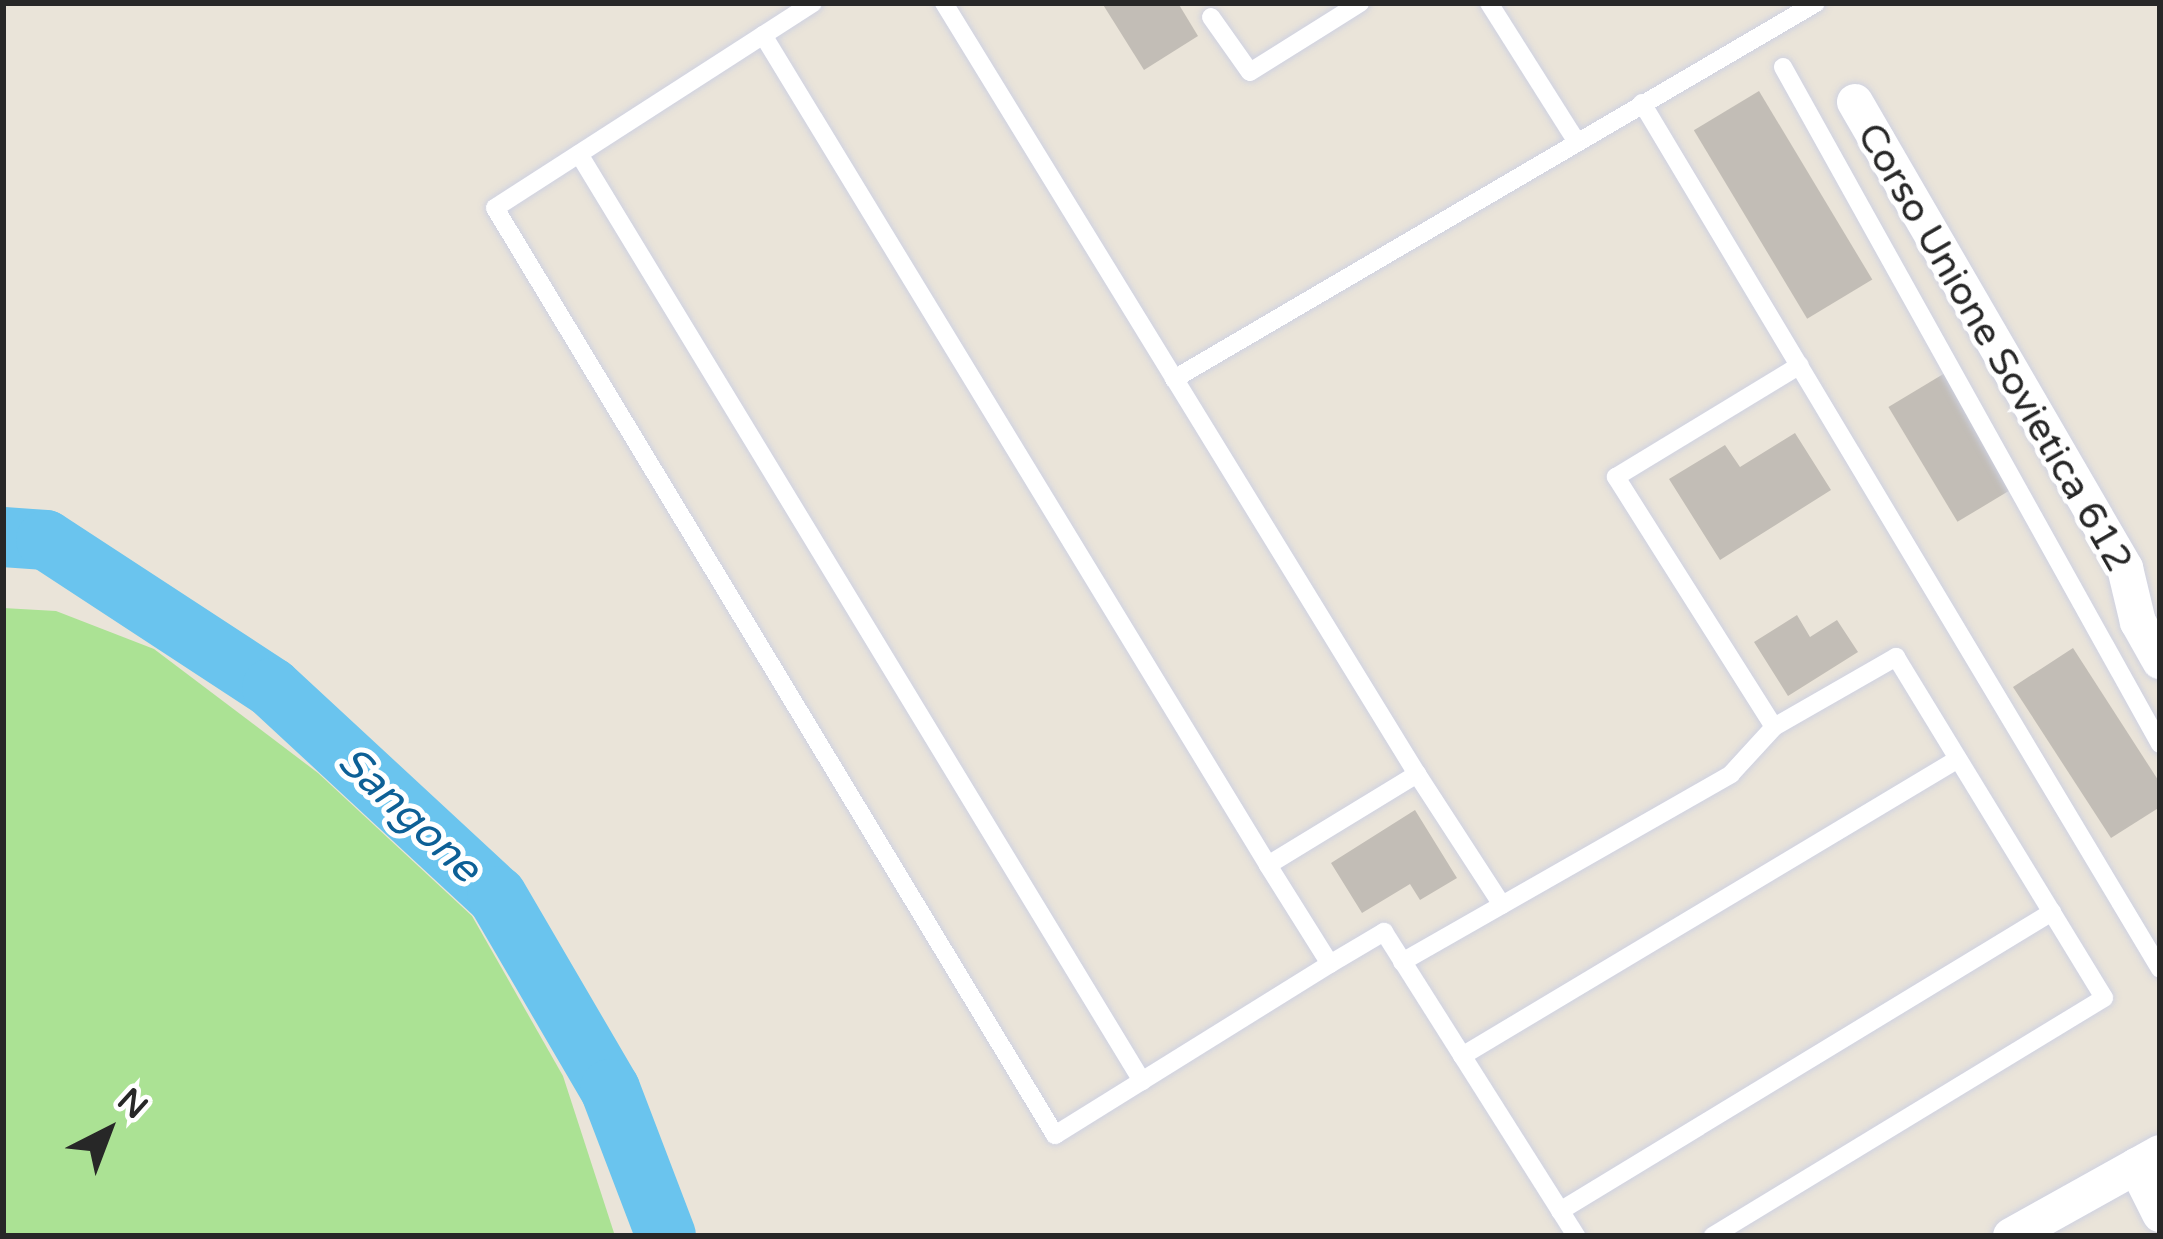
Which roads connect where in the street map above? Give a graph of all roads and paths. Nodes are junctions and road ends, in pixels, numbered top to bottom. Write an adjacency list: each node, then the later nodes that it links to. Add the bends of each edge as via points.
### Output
1 (813, 3): 7 (lane)
2 (944, 3): 14 (lane)
3 (1360, 3): 6 (lane, via 1250,72)
4 (1490, 3): 11 (lane)
5 (1816, 3): 10 (lane)
6 (1211, 16)
7 (763, 35): 12 (lane); 20 (lane)
8 (1783, 67): 17 (lane)
9 (1855, 102): 15 (street, Corso Unione Sovietica 612, via 2125,568)
10 (1642, 103): 11 (lane); 13 (lane)
11 (1577, 142): 14 (lane)
12 (579, 154): 27 (lane); 27 (lane, via 496,208 1055,1135)
13 (1800, 364): 16 (lane, via 1616,477); 25 (lane)
14 (1174, 379): 19 (lane)
15 (2156, 645)
16 (1774, 727): 18 (lane, via 1896,657); 21 (lane, via 1731,774)
17 (2160, 744)
18 (1958, 759): 22 (lane); 26 (lane)
19 (1417, 774): 20 (lane); 21 (lane)
20 (1268, 866): 24 (lane)
21 (1502, 905): 23 (lane)
22 (2052, 913): 29 (lane); 32 (lane, via 2104,998)
23 (1402, 962): 24 (lane, via 1384,932); 26 (lane)
24 (1330, 964): 27 (lane)
25 (2160, 969)
26 (1462, 1056): 29 (lane)
27 (1142, 1081)
28 (2148, 1160): 30 (street); 33 (street)
29 (1560, 1211): 31 (lane)
30 (2160, 1214)
31 (1576, 1236)
32 (1713, 1236)
33 (2011, 1236)

